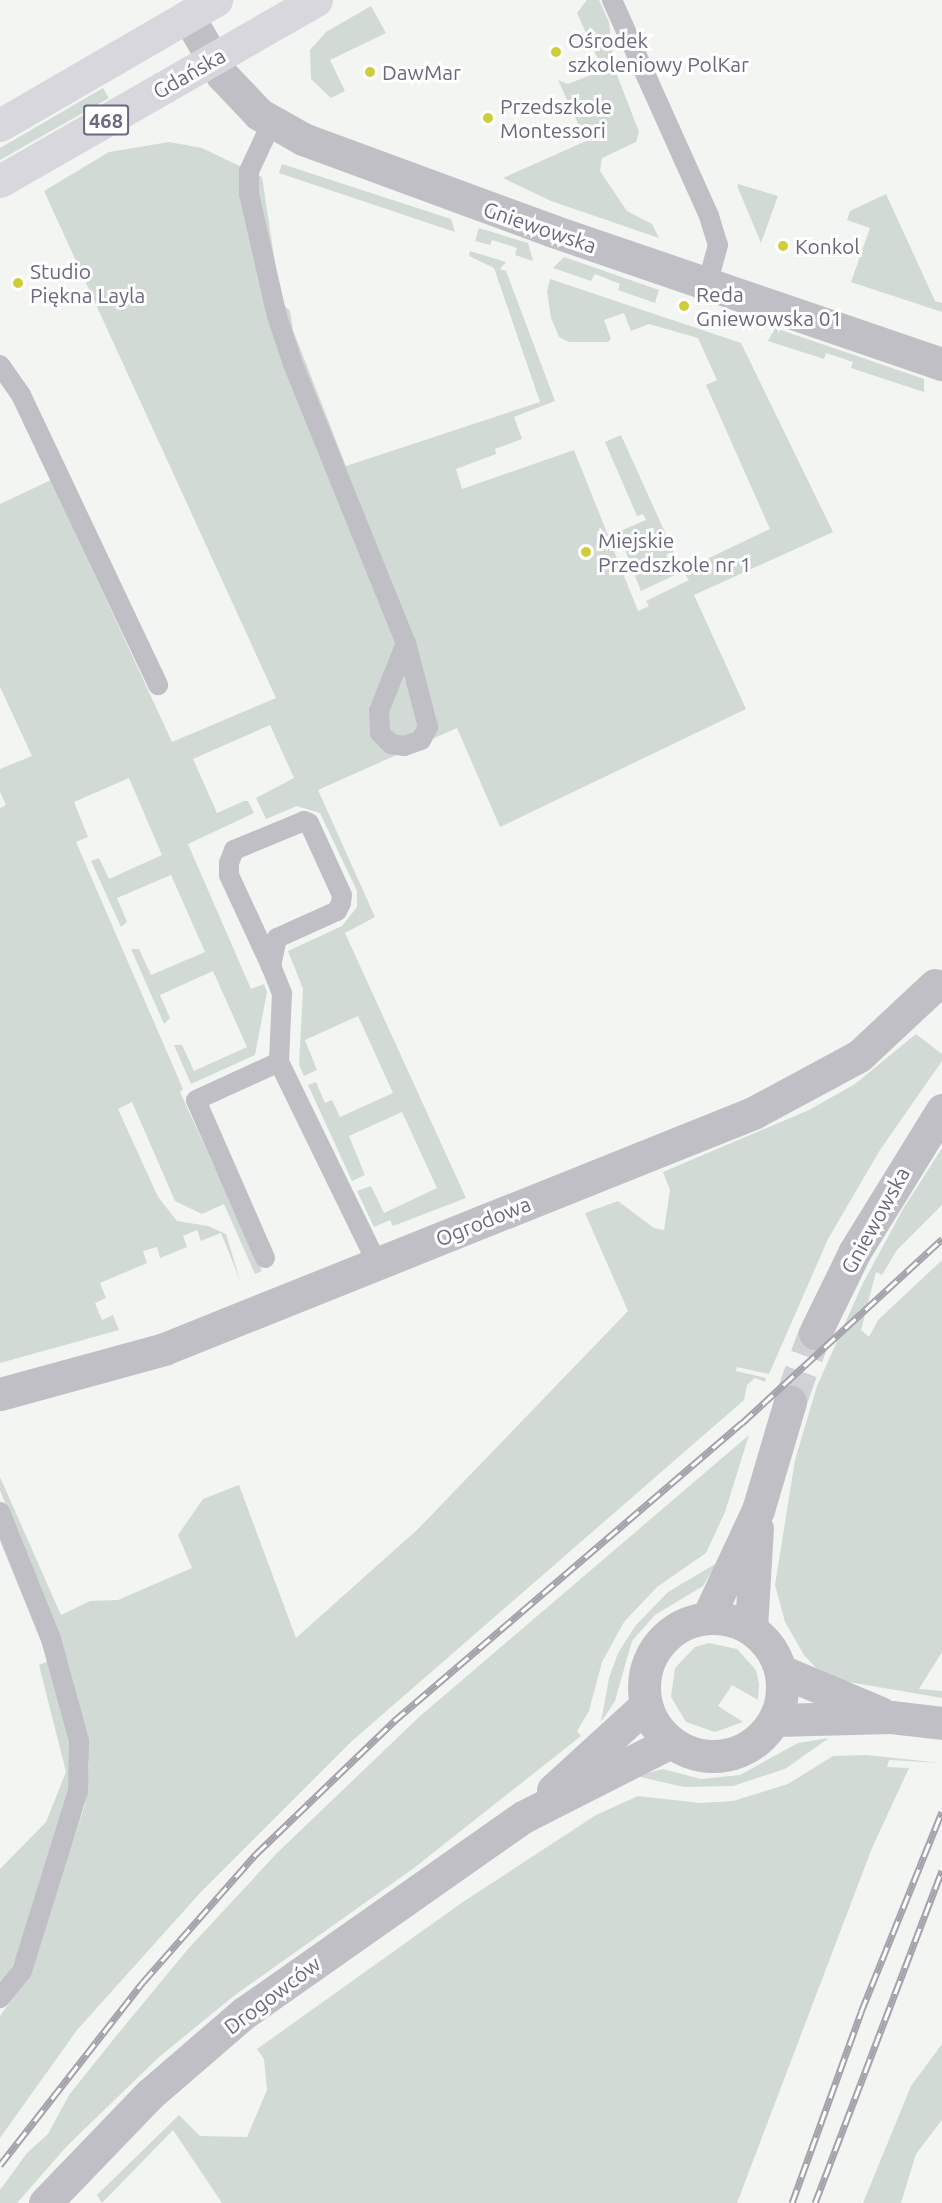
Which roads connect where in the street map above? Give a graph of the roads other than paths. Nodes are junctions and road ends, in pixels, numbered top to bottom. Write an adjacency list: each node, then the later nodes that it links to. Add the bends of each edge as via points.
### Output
1 (216, 0): 4 (main road, 468)
2 (316, 0): 5 (main road, Gdańska / 468)
3 (612, 0): 9 (lane, via 709,216 718,246)
4 (188, 16): 5 (street, Gniewowska); 7 (main road, 468)
5 (213, 59): 6 (street, Gniewowska, via 222,75); 8 (main road, Gdańska / 468)
6 (272, 122): 9 (street, Gniewowska, via 327,150); 12 (lane, via 249,171 249,194 277,316)
7 (0, 125)
8 (0, 181)
9 (707, 285): 10 (street, Gniewowska)
10 (942, 364)
11 (0, 365): 13 (lane, via 21,395)
12 (406, 643)
13 (158, 685)
14 (271, 966): 14 (lane, via 277,938 337,911 341,903 342,895 309,823 304,821 234,850 229,863 229,875); 16 (lane, via 282,993)
15 (935, 985): 19 (street, Ogrodowa, via 859,1056 753,1113)
16 (279, 1062): 18 (lane, via 196,1100); 19 (lane)
17 (942, 1110): 20 (street, Gniewowska, via 855,1251)
18 (265, 1258)
19 (377, 1263): 21 (street, Ogrodowa, via 164,1349)
20 (816, 1333)
21 (0, 1394)
22 (790, 1402): 23 (street)
23 (758, 1510): 25 (street); 26 (street)
24 (0, 1512): 34 (lane, via 51,1639 79,1741 78,1791 22,1971)
25 (708, 1617): 26 (street, via 730,1619); 28 (street, via 684,1623 659,1644 650,1657 643,1681)
26 (751, 1628): 27 (street, via 770,1647)
27 (781, 1671): 29 (street); 30 (street, via 782,1696)
28 (645, 1706): 32 (street, via 654,1726); 33 (street, Drogowców)
29 (891, 1717): 30 (street); 31 (street)
30 (776, 1720): 32 (street, via 760,1739 732,1754 691,1754)
31 (942, 1723)
32 (669, 1743): 33 (street, Drogowców)
33 (523, 1817): 35 (street, Drogowców, via 244,2013 150,2094)
34 (0, 1998)
35 (45, 2203)

